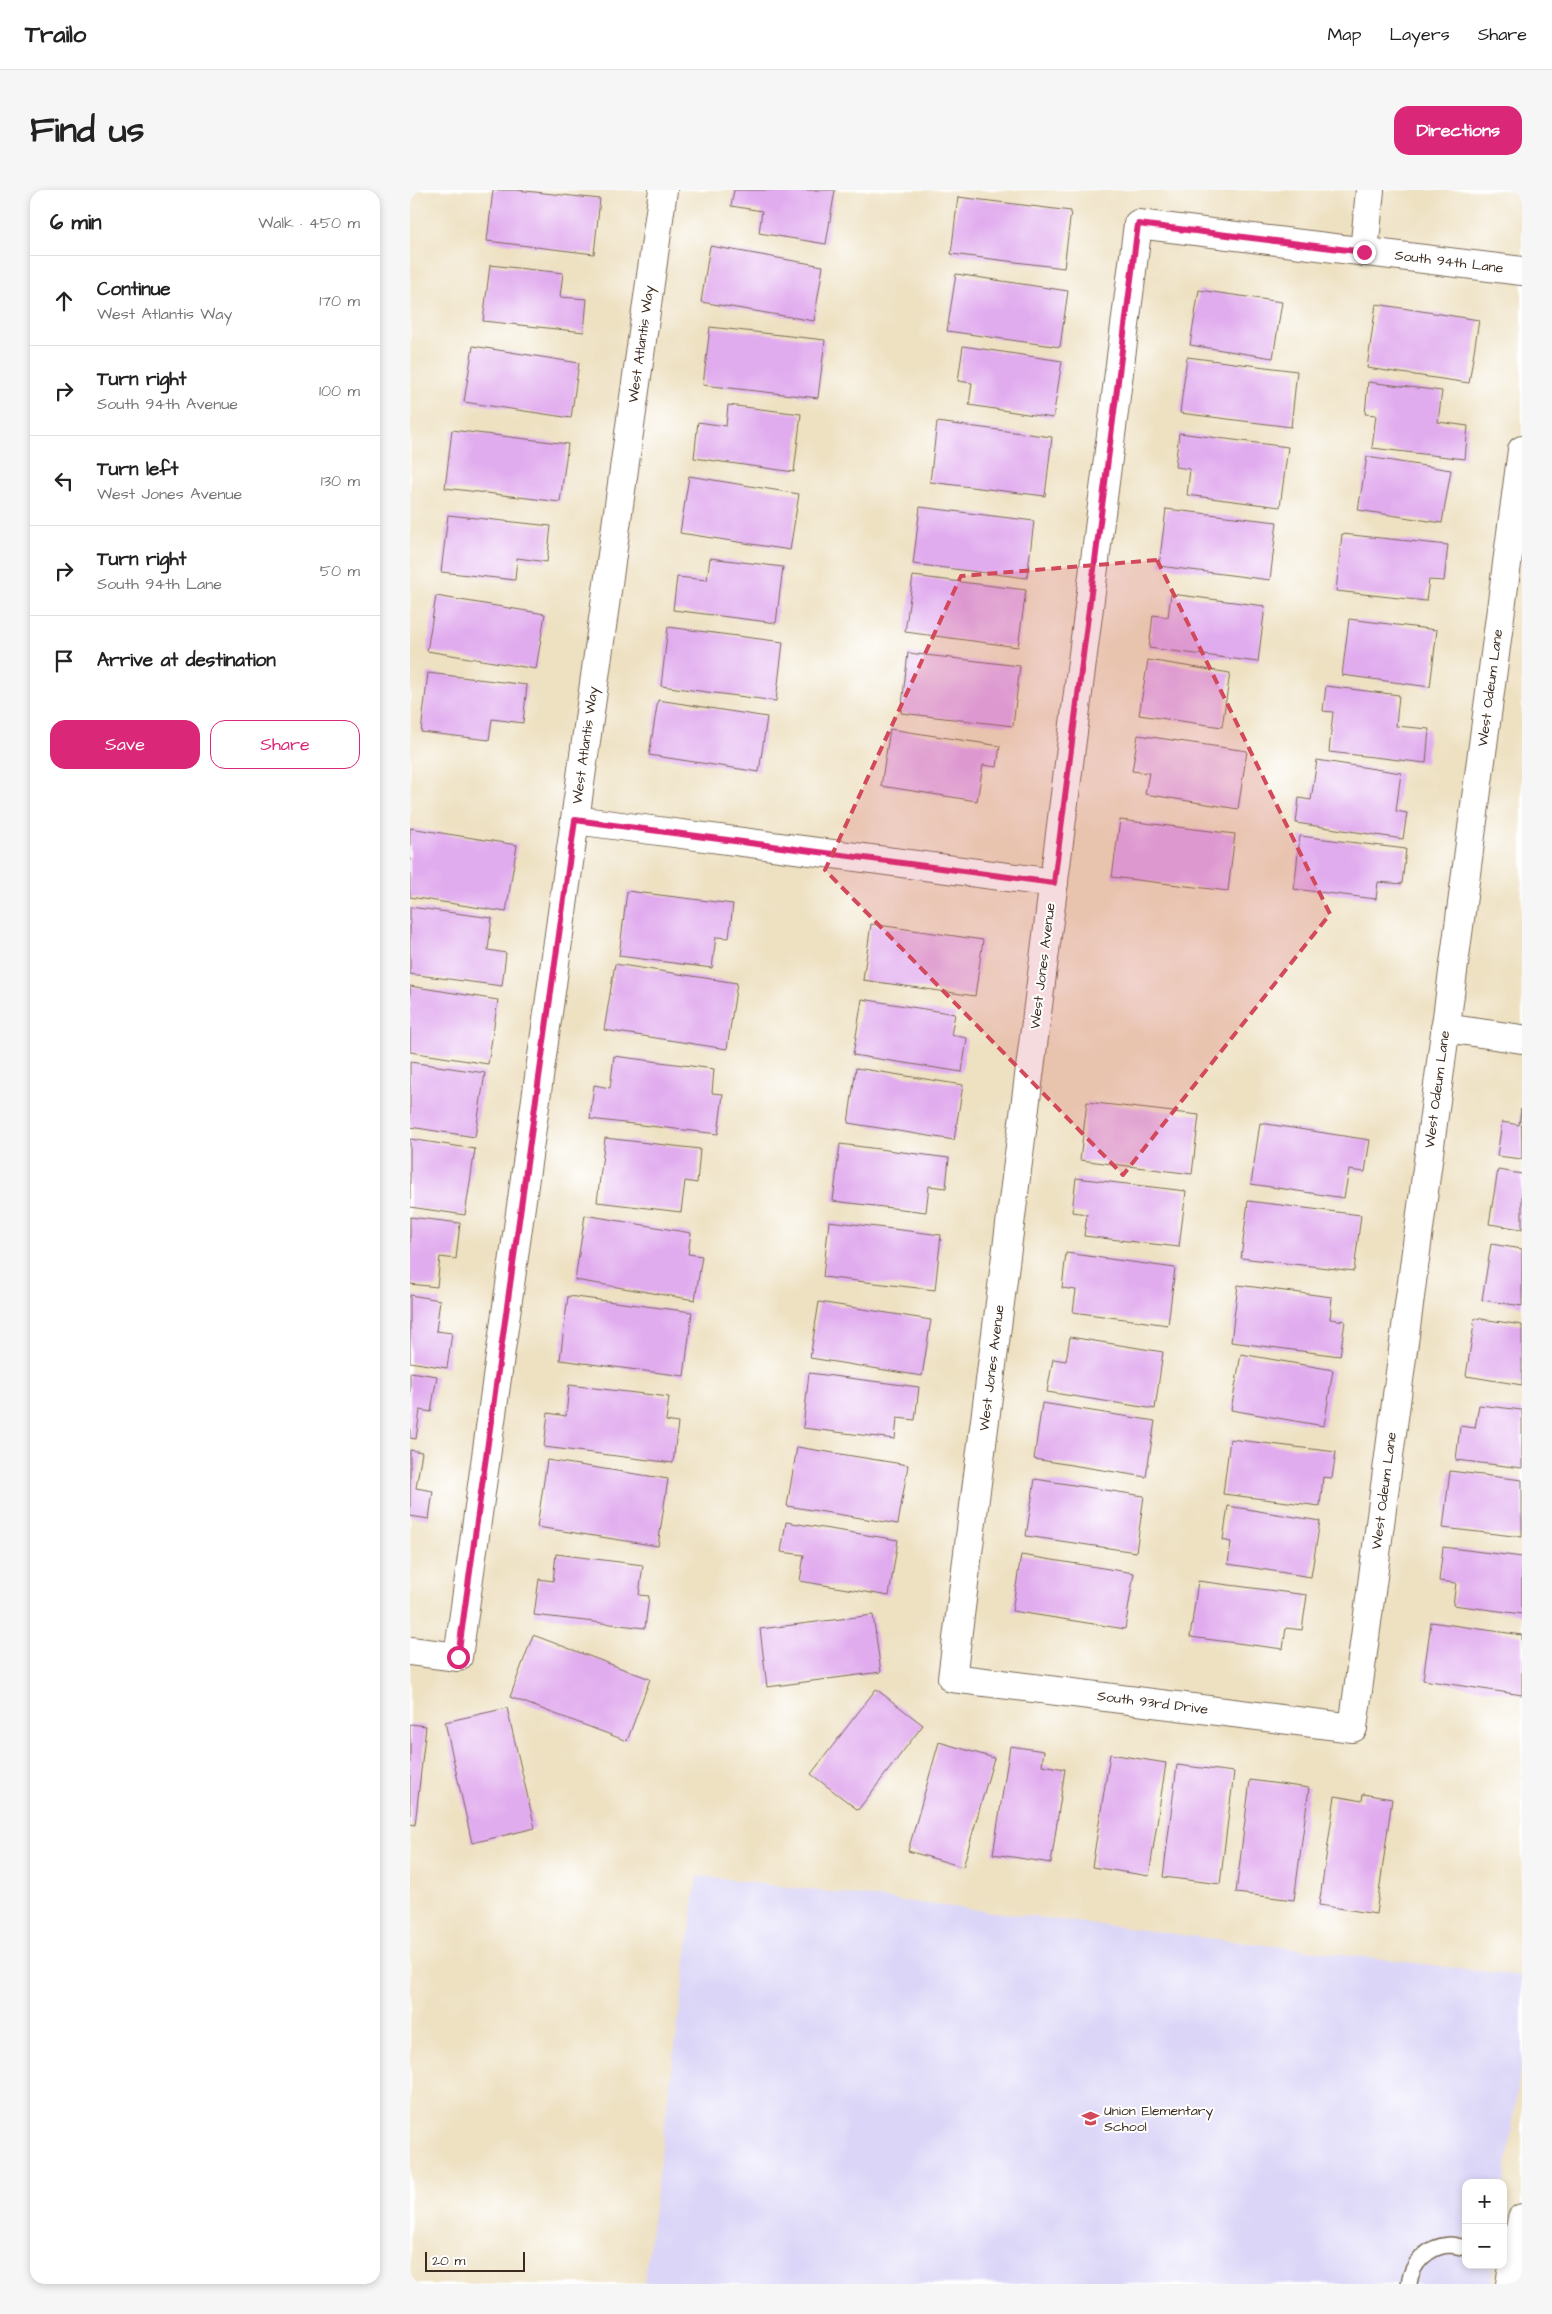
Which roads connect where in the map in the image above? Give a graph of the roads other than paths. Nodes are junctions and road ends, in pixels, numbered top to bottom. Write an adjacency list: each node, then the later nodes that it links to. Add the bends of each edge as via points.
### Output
1 (663, 190): 7 (street, West Atlantis Way)
2 (1370, 190): 4 (street)
3 (1138, 224): 4 (street, South 94th Lane); 8 (street, West Jones Avenue)
4 (1364, 252): 5 (street, South 94th Lane)
5 (1522, 271)
6 (1522, 450): 9 (street, West Odeum Lane)
7 (575, 820): 8 (street); 11 (street, West Atlantis Way, via 458,1657)
8 (1054, 883): 12 (street, West Jones Avenue)
9 (1446, 1028): 10 (street); 13 (street, West Odeum Lane)
10 (1522, 1039)
11 (410, 1651)
12 (952, 1678): 13 (street, South 93rd Drive)
13 (1353, 1728)
14 (1522, 2218): 16 (street)
15 (1462, 2247): 17 (lane, via 1449,2245 1423,2255 1410,2274)
16 (1513, 2255): 18 (street)
17 (1409, 2284)
18 (1510, 2284)

